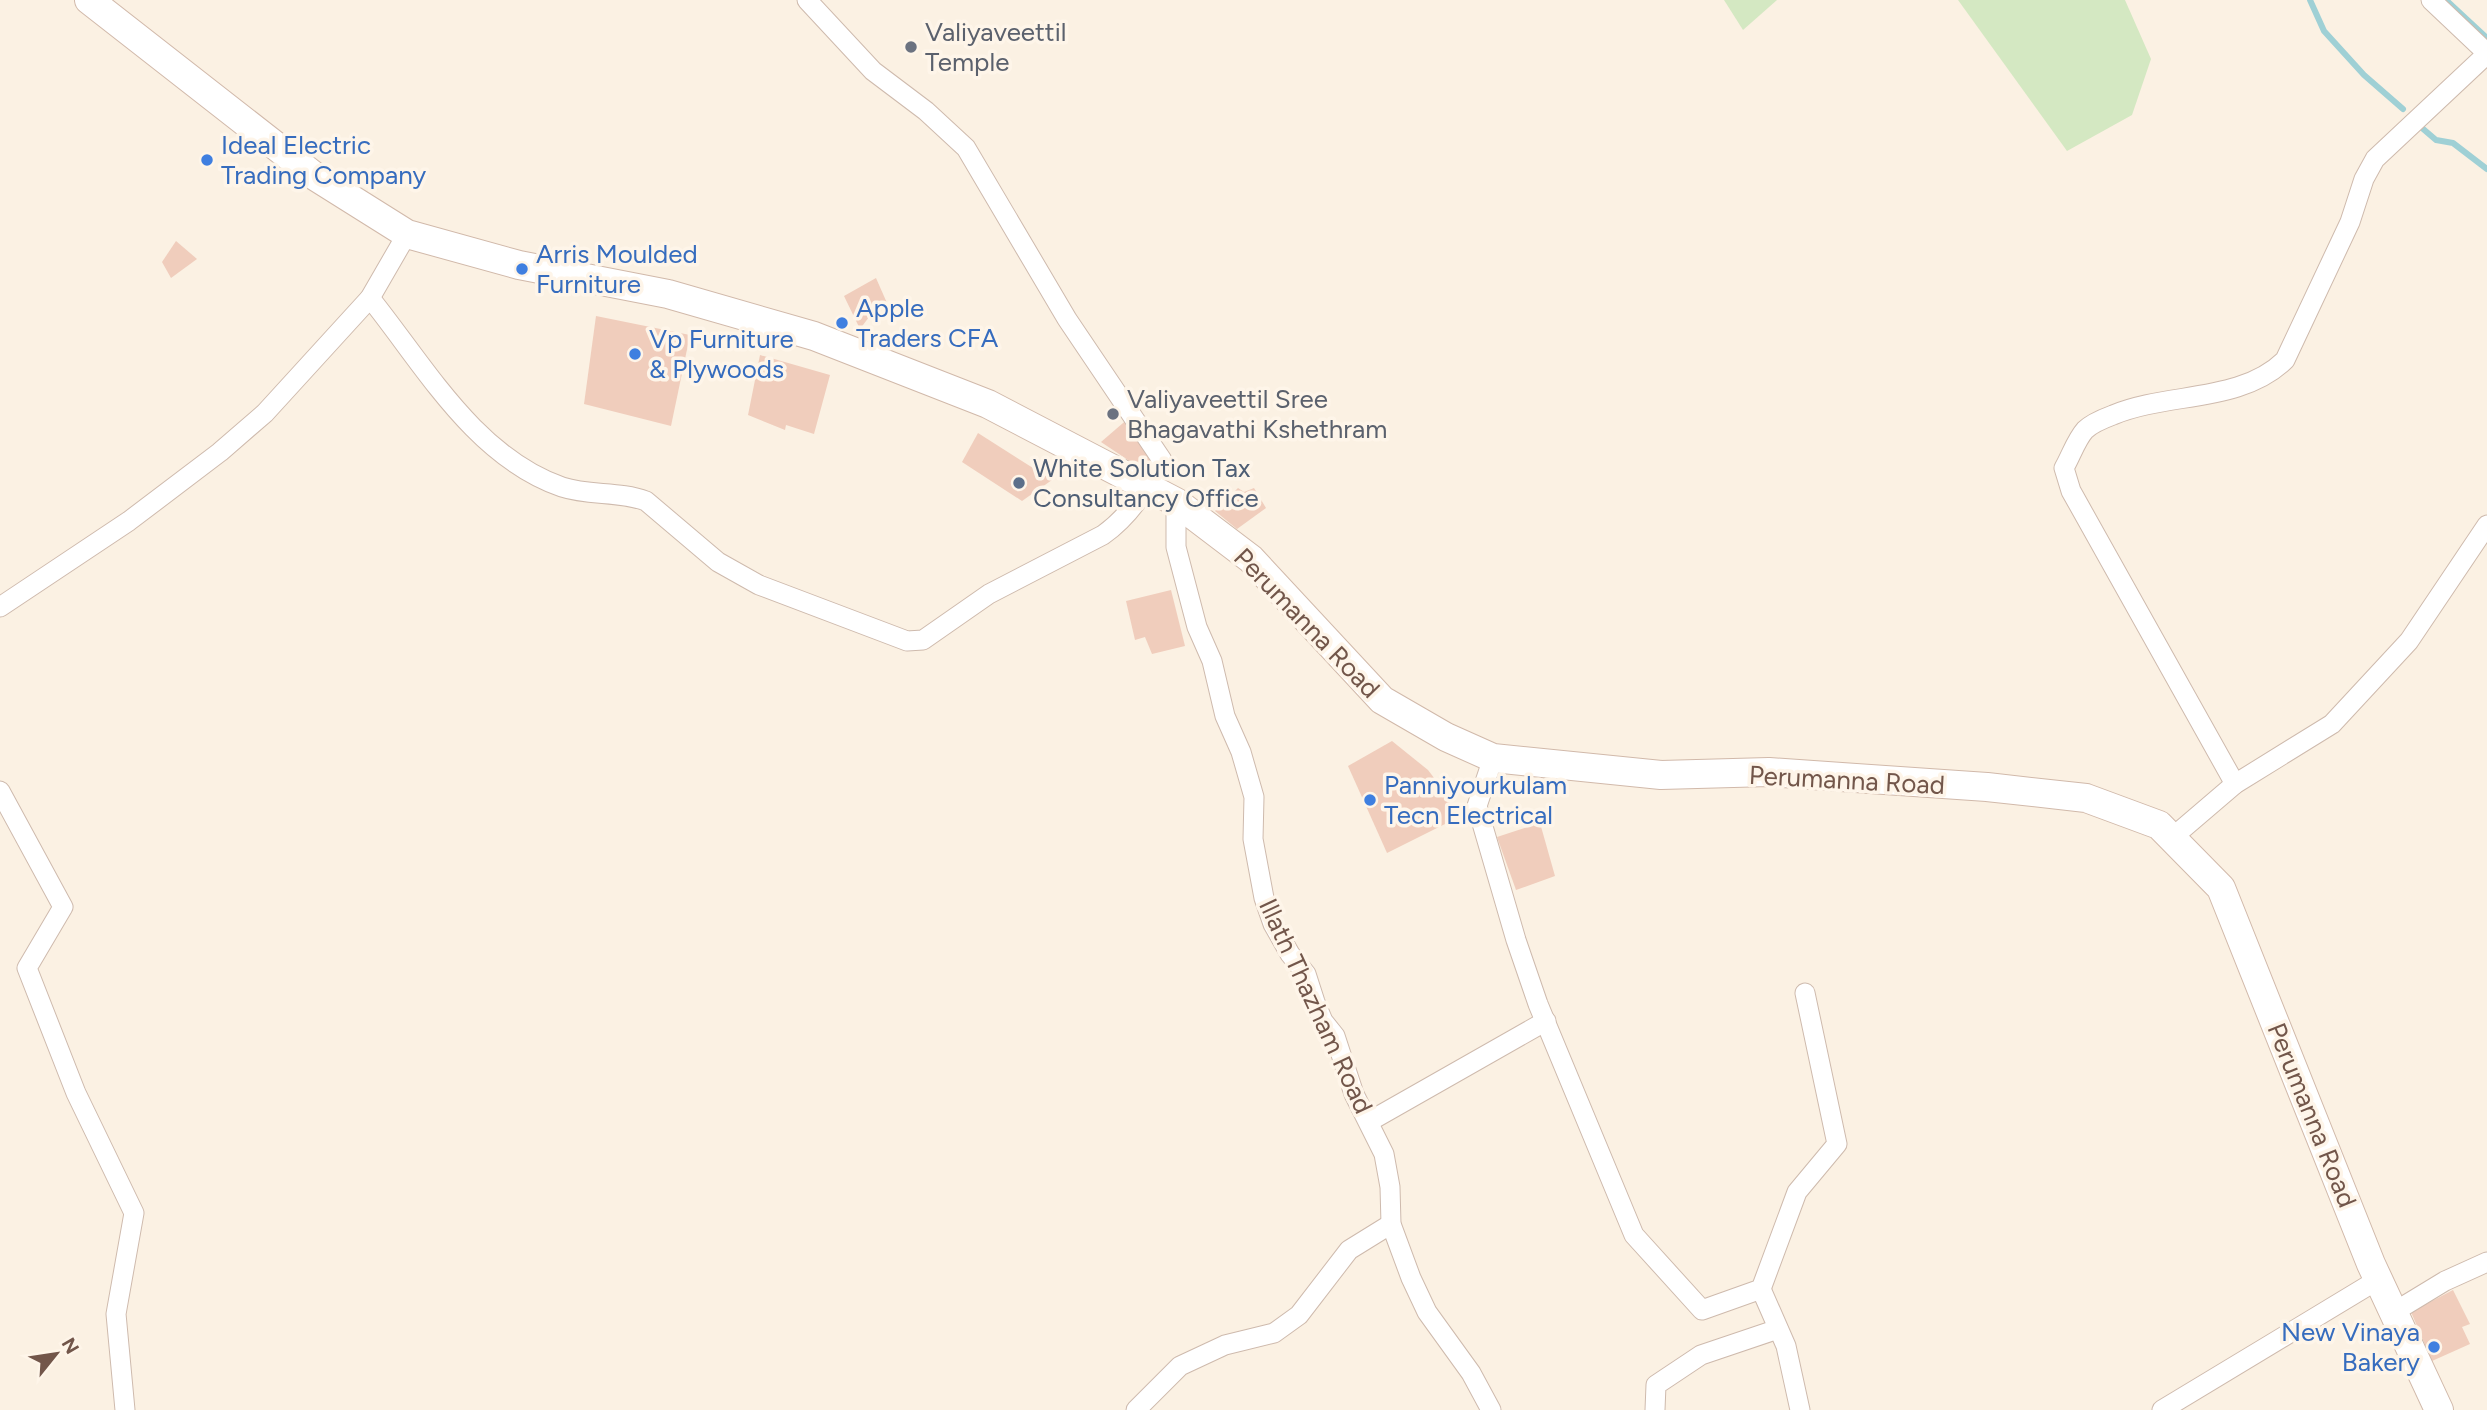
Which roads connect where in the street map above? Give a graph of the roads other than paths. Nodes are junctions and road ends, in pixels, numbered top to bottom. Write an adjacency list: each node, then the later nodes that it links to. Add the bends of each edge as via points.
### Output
1 (89, 0): 5 (main road, Perumanna Road, via 313,175)
2 (807, 0): 7 (street, via 873,71 966,148 1067,319 1162,460)
3 (2431, 0): 4 (street)
4 (2487, 53): 12 (street, via 2375,159 2350,222 2278,367 2233,388 2132,407 2106,418 2087,429 2064,468 2071,491)
5 (407, 234): 6 (street); 7 (main road, Perumanna Road, via 519,265 668,294 814,336 988,404)
6 (370, 298): 7 (street, via 440,390 506,459 564,488 646,501 718,562 759,585 907,641 923,640 989,594 1103,535); 10 (street, via 265,413 220,452 129,521)
7 (1148, 488): 8 (main road, Perumanna Road)
8 (1176, 502): 11 (main road, Perumanna Road, via 1266,573 1382,700); 17 (street, Illath Thazham Road, via 1176,547 1197,627 1212,660 1254,797 1252,839 1264,898 1273,924 1306,974 1319,1012 1335,1036 1354,1094)
9 (2487, 525): 12 (street, via 2409,641 2332,724)
10 (0, 607)
11 (1493, 758): 14 (main road, Perumanna Road, via 1661,775 1780,773 2087,797 2159,825); 16 (street, via 1477,806 1516,940)
12 (2235, 784): 14 (street)
13 (0, 791): 25 (street, via 62,907 27,968 76,1093 134,1213 116,1314)
14 (2173, 837): 20 (main road, Perumanna Road, via 2221,888)
15 (1805, 993): 21 (street, via 1837,1144 1797,1192)
16 (1546, 1021): 17 (street); 21 (street, via 1634,1235 1702,1310)
17 (1370, 1121): 18 (street, Illath Thazham Road, via 1384,1154)
18 (1391, 1224): 26 (street, via 1349,1250 1299,1315 1274,1333 1225,1345 1180,1366); 27 (street, Illath Thazham Road, via 1427,1312)
19 (2487, 1262): 22 (street)
20 (2379, 1279): 22 (main road, Perumanna Road); 24 (street)
21 (1761, 1289): 23 (street)
22 (2394, 1312): 31 (main road, Perumanna Road)
23 (1778, 1329): 28 (street, via 1701,1355 1656,1385); 29 (street)
24 (2181, 1404): 30 (street)
25 (125, 1410)
26 (1136, 1410)
27 (1491, 1410)
28 (1655, 1410)
29 (1800, 1410)
30 (2162, 1410)
31 (2439, 1410)

